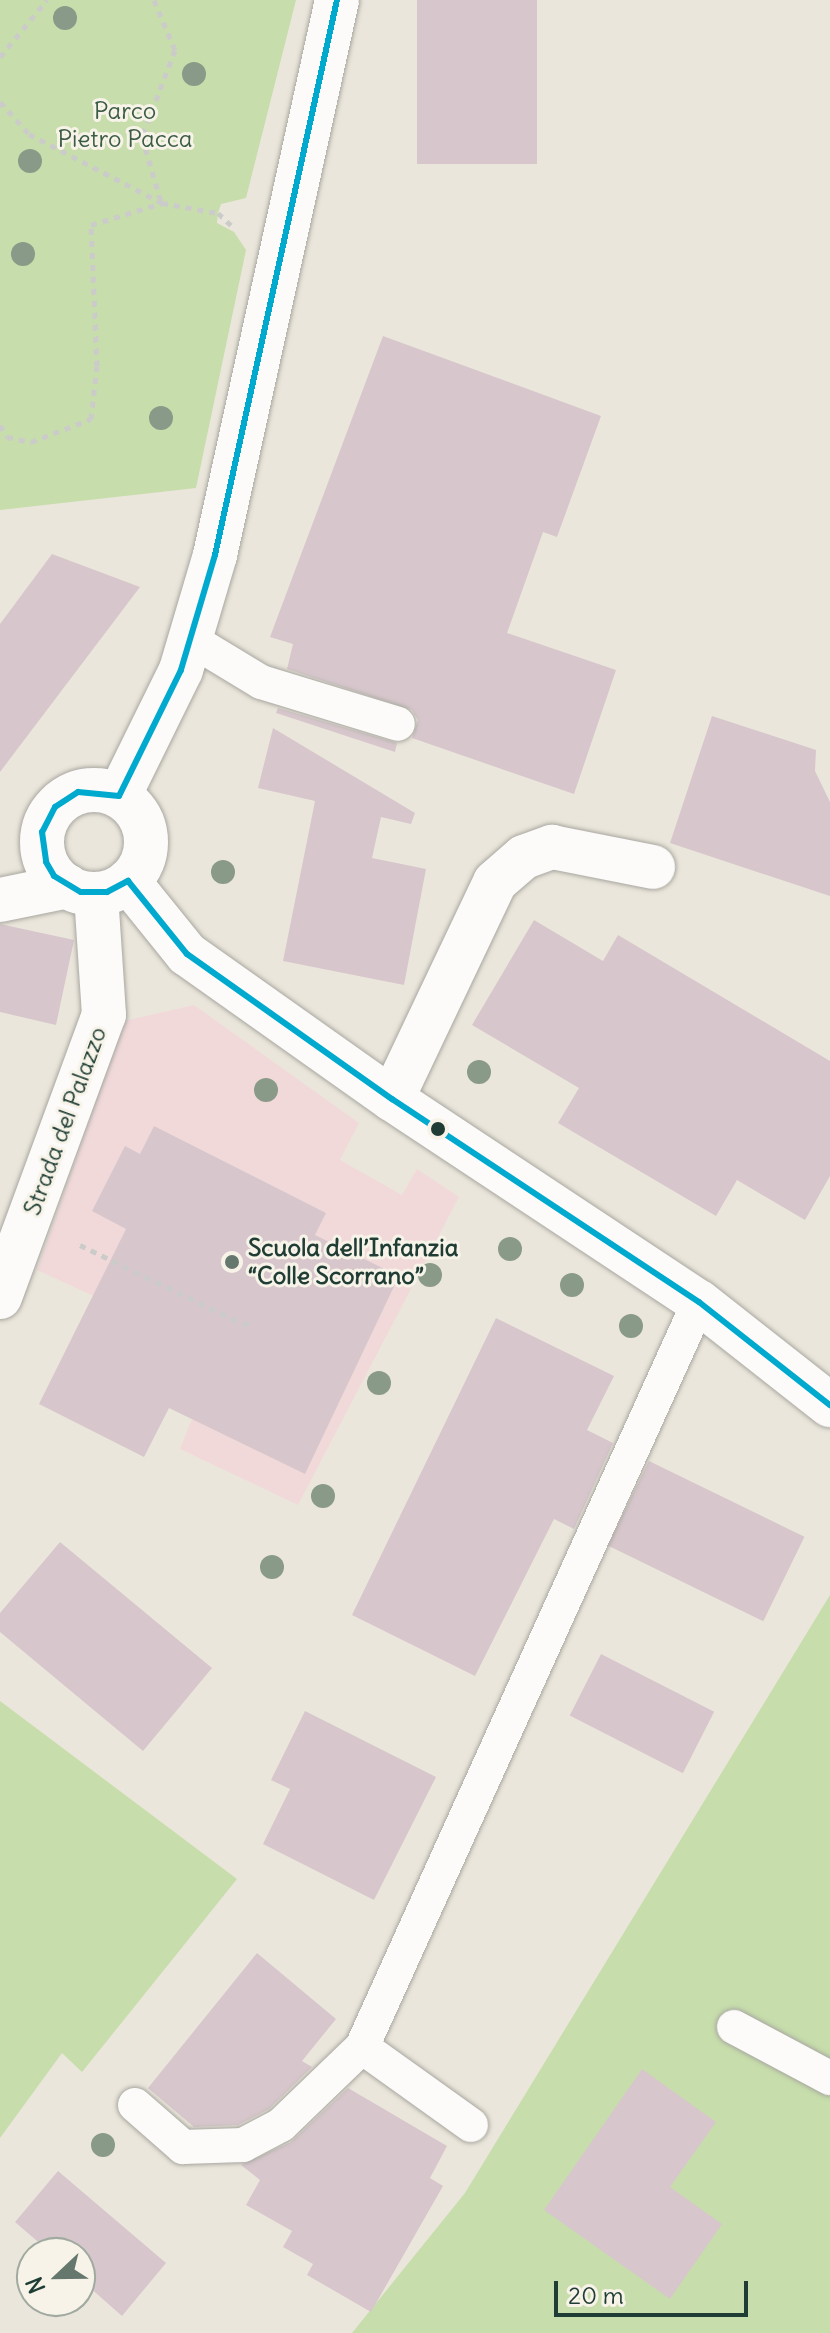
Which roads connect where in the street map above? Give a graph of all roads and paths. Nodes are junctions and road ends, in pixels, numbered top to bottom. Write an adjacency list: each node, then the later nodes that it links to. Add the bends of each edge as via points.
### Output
1 (47, 0): 4 (path)
2 (154, 0): 6 (path, via 175,50 142,137)
3 (337, 0): 7 (street)
4 (0, 57)
5 (0, 102): 6 (path, via 29,134)
6 (162, 203): 7 (path, via 218,213); 8 (path, via 91,225 97,366 91,419 31,442 7,437)
7 (277, 269): 9 (street, via 215,555)
8 (0, 425)
9 (190, 639): 10 (lane, via 261,682); 11 (street, via 167,703)
10 (398, 724)
11 (119, 796): 12 (street, via 92,789 65,798 47,819); 15 (street, via 144,829 143,858)
12 (42, 846): 14 (street); 15 (street, via 54,876)
13 (653, 867): 17 (street, via 552,847 524,857 495,882)
14 (0, 880)
15 (97, 887): 16 (street); 17 (street); 19 (street, Strada del Palazzo, via 104,1015)
16 (0, 900)
17 (392, 1099): 20 (street)
18 (94, 1252): 21 (path, via 243,1324)
19 (0, 1297)
20 (699, 1302): 22 (street); 24 (lane)
21 (251, 1323)
22 (830, 1405)
23 (734, 2027): 25 (lane)
24 (362, 2047): 26 (lane, via 281,2125 243,2145 183,2147); 27 (lane)
25 (830, 2078)
26 (135, 2105)
27 (471, 2125)

